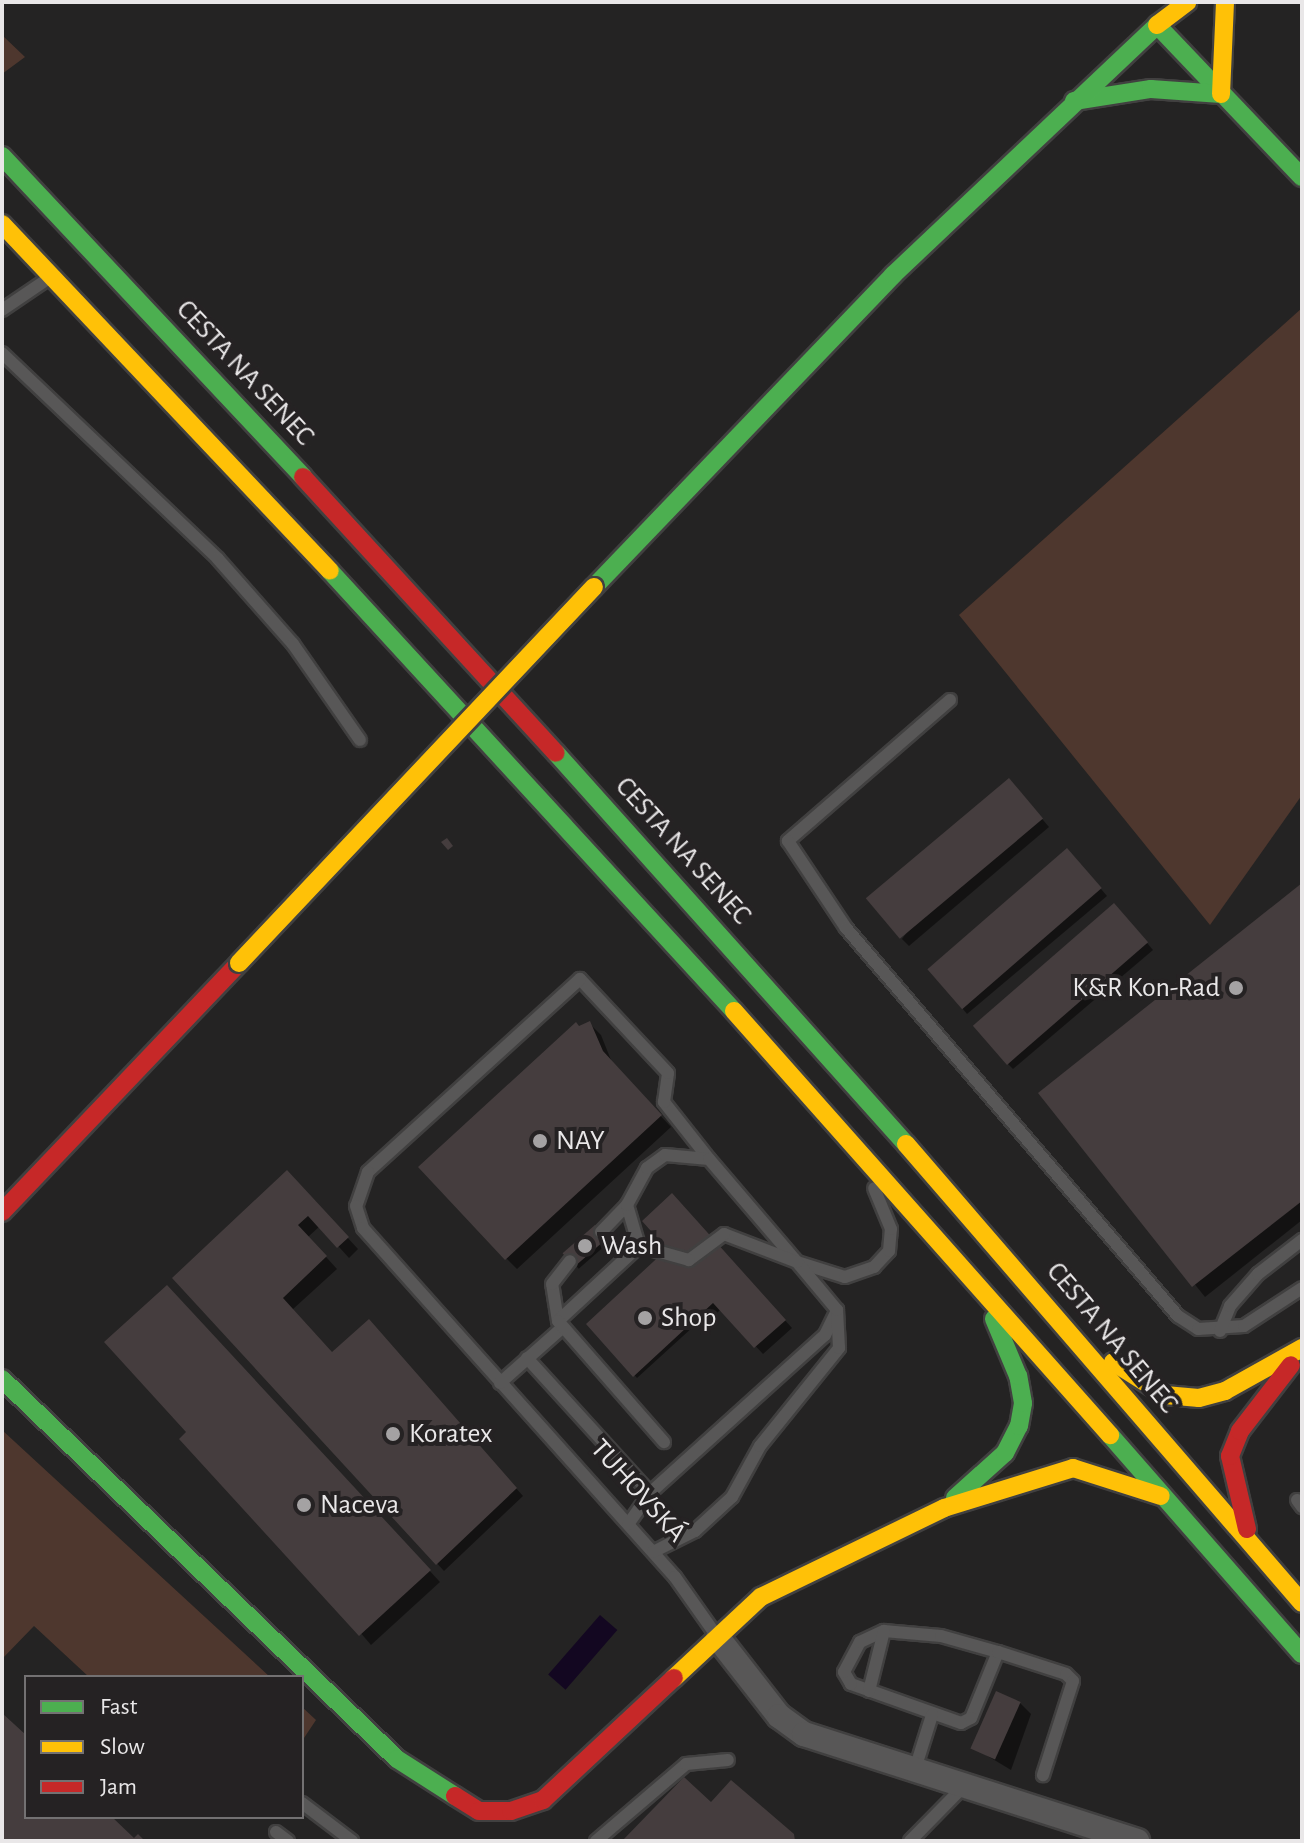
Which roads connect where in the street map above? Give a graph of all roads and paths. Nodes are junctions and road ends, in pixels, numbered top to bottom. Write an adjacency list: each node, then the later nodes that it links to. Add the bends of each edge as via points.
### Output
1 (1171, 2): 4 (main road)
2 (1187, 2): 4 (main road)
3 (1225, 2): 5 (main road)
4 (1157, 25): 5 (main road); 6 (main road)
5 (1221, 94): 6 (main road, via 1151,89); 8 (main road)
6 (1074, 101): 18 (main road, bridge, via 893,275)
7 (2, 156): 29 (main road, CESTA NA SENEC, via 490,678)
8 (1302, 177)
9 (2, 224): 10 (main road)
10 (52, 276): 11 (lane); 15 (main road, via 389,634)
11 (2, 310)
12 (2, 353): 14 (lane, via 218,559 293,644)
13 (950, 700): 28 (lane, via 788,841 846,928 1178,1316 1198,1329)
14 (360, 740)
15 (858, 1147): 23 (lane, via 891,1229 889,1251 874,1267 845,1277); 24 (main road)
16 (709, 1159): 17 (lane, via 665,1155 647,1168); 23 (lane); 33 (lane, TUHOVSKÁ, via 664,1102 668,1073 580,979 368,1172 356,1206 363,1228)
17 (627, 1205): 19 (lane); 21 (lane)
18 (2, 1212)
19 (601, 1232)
20 (1302, 1240): 28 (lane, via 1258,1274 1230,1306)
21 (639, 1246): 23 (lane, via 689,1260 724,1234); 27 (lane)
22 (570, 1261): 27 (lane, via 552,1284)
23 (797, 1262): 26 (lane)
24 (975, 1280): 36 (main road); 37 (main road, via 1010,1350 1023,1403 1019,1426 1005,1453)
25 (1302, 1288): 28 (lane, via 1244,1326)
26 (837, 1310): 35 (lane, via 825,1335); 40 (lane, via 839,1348 760,1446 732,1497 695,1531)
27 (560, 1324): 31 (lane); 34 (lane)
28 (1220, 1331)
29 (1072, 1332): 30 (main road, via 1165,1395 1199,1398 1225,1391); 39 (main road, CESTA NA SENEC)
30 (1302, 1350): 39 (main road, via 1267,1391 1230,1456 1229,1469)
31 (527, 1358): 33 (lane); 35 (lane)
32 (2, 1379): 43 (main road, via 397,1759 479,1811 520,1809 559,1788)
33 (500, 1383): 38 (lane, TUHOVSKÁ)
34 (664, 1442)
35 (650, 1493): 38 (lane)
36 (1166, 1498): 37 (main road, via 1073,1468); 45 (main road)
37 (944, 1508): 43 (main road, via 785,1582 740,1614)
38 (628, 1524): 40 (lane, TUHOVSKÁ)
39 (1253, 1547): 41 (main road, CESTA NA SENEC)
40 (653, 1552): 43 (lane, TUHOVSKÁ)
41 (1302, 1603)
42 (884, 1631): 44 (lane, via 928,1633); 46 (lane); 46 (lane, via 860,1642 844,1672 851,1684)
43 (718, 1638): 49 (street, TUHOVSKÁ, via 793,1727 838,1748)
44 (998, 1652): 47 (lane, via 971,1718 961,1723); 50 (lane, via 1073,1681)
45 (1302, 1654)
46 (869, 1691): 47 (lane)
47 (932, 1715): 49 (lane)
48 (728, 1760): 56 (lane, via 686,1764)
49 (915, 1769): 51 (street, TUHOVSKÁ)
50 (1043, 1775)
51 (965, 1785): 57 (lane); 58 (street, TUHOVSKÁ)
52 (304, 1805): 55 (lane)
53 (276, 1832): 54 (lane)
54 (288, 1841)
55 (352, 1841)
56 (596, 1841)
57 (910, 1841)
58 (1137, 1841)

